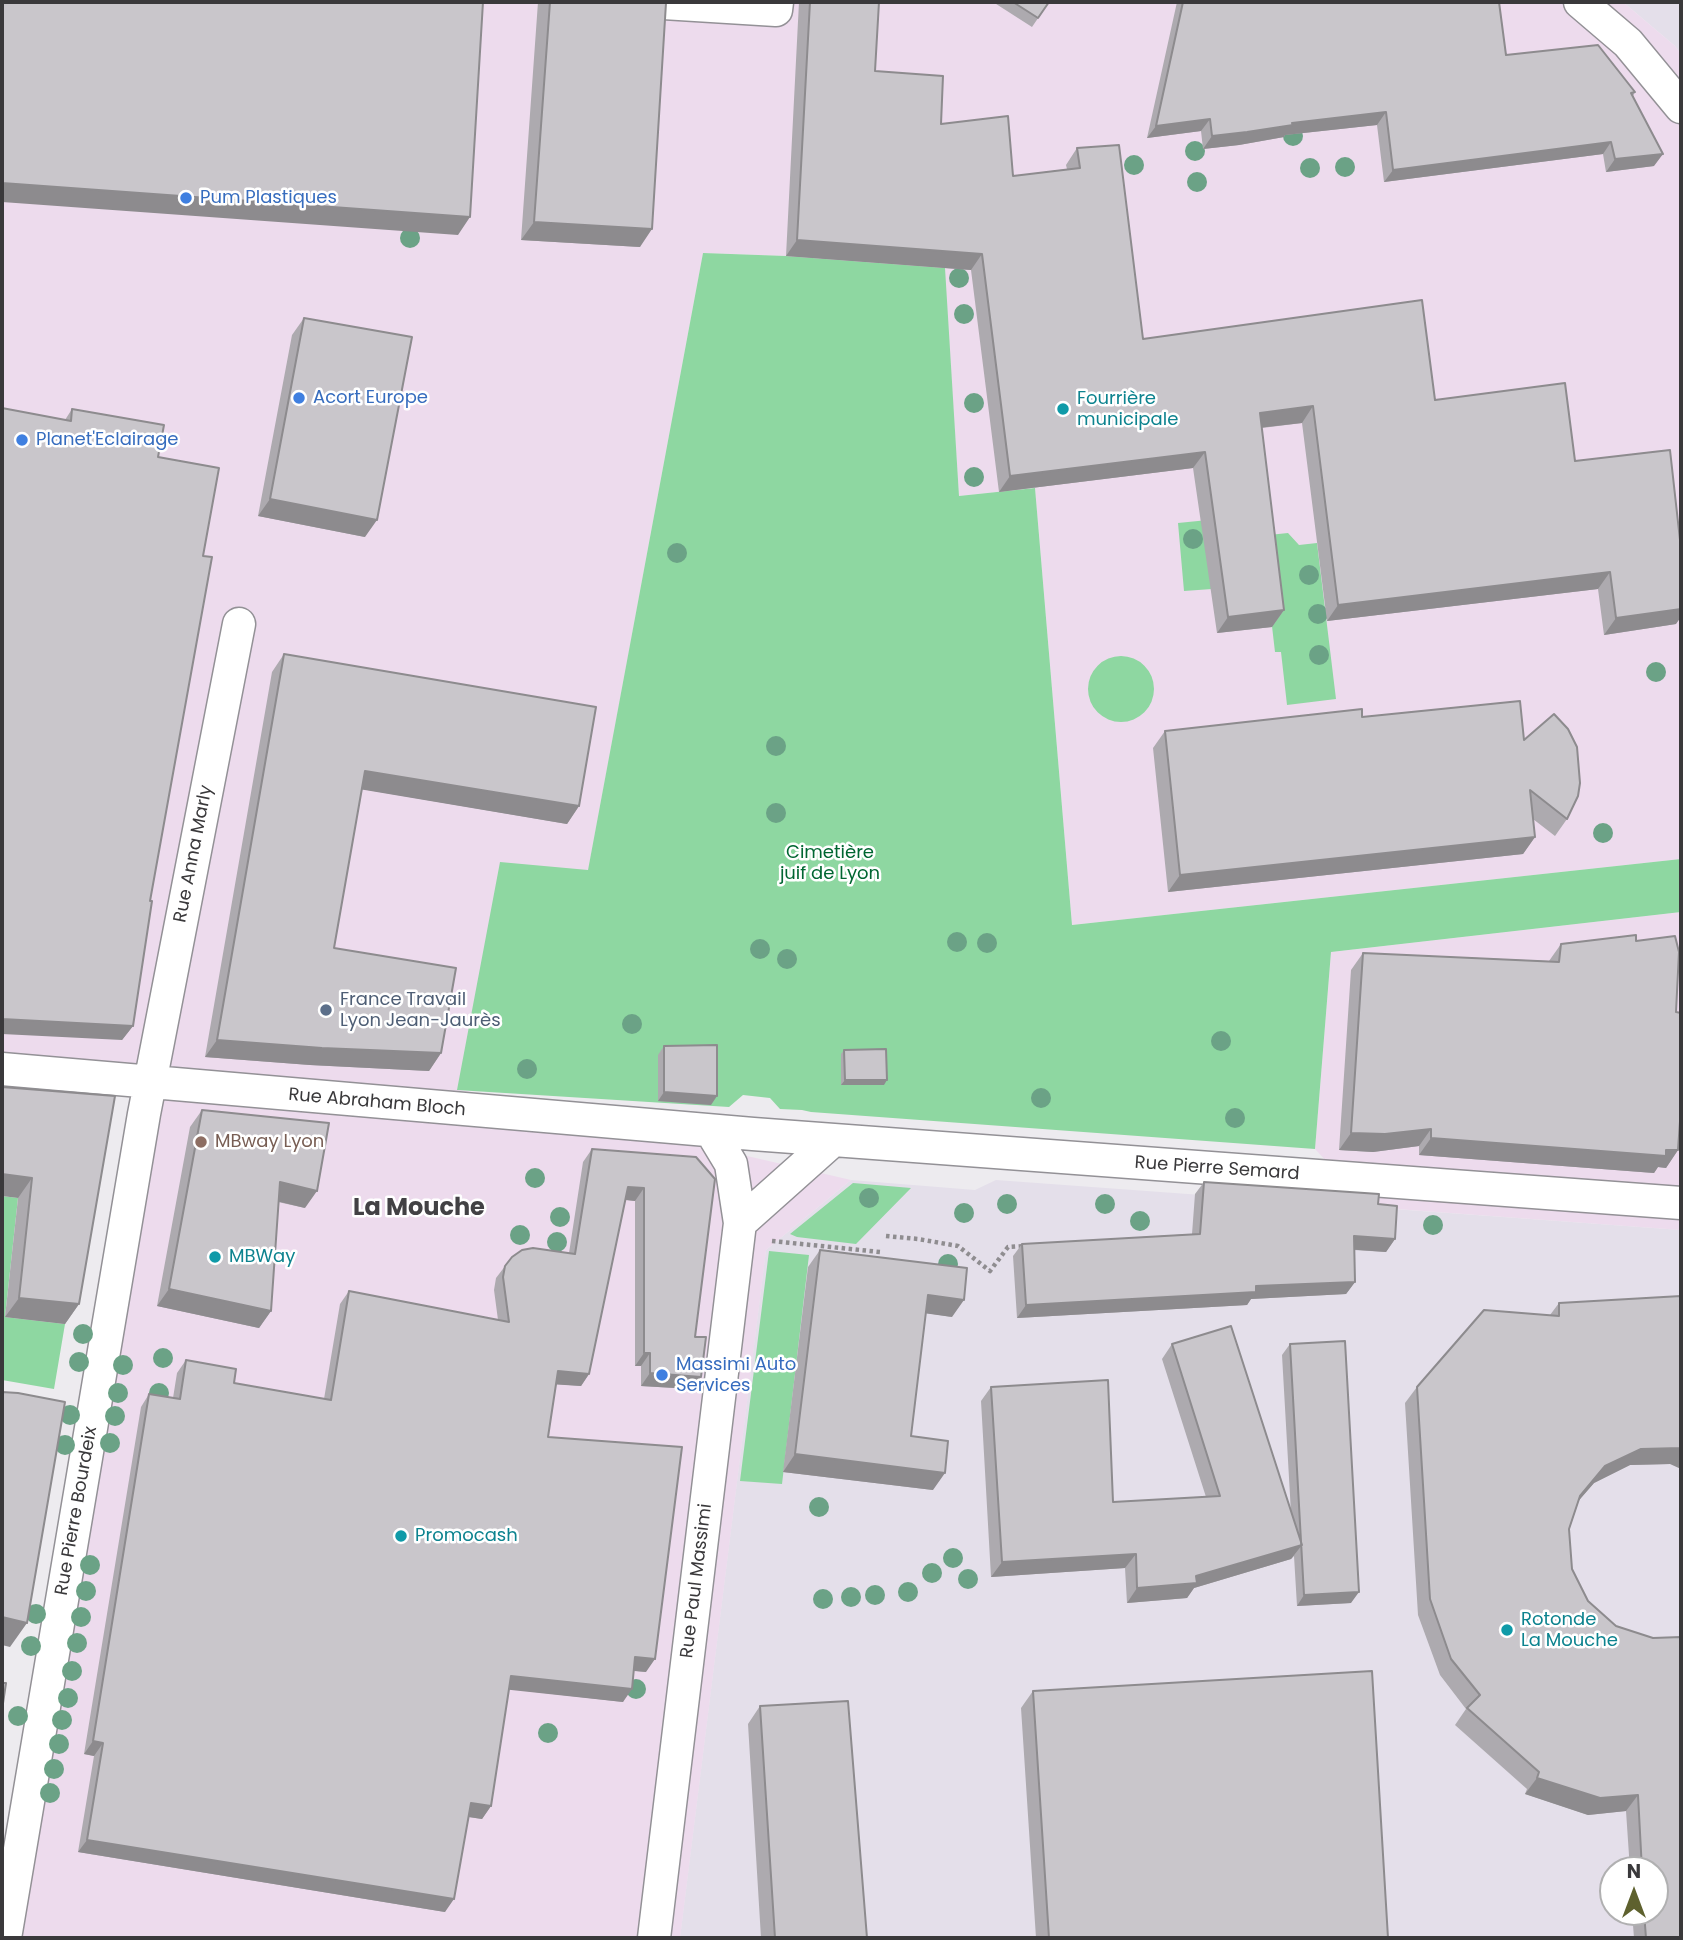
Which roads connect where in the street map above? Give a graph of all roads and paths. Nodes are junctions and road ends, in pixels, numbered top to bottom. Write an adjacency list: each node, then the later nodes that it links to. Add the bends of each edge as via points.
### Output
1 (648, 2): 2 (street, via 776,10)
2 (777, 2)
3 (1580, 2): 4 (street, via 1628,43)
4 (1681, 107)
5 (239, 624): 7 (street, Rue Anna Marly)
6 (2, 1069): 7 (street, Rue Abraham Bloch)
7 (150, 1083): 8 (street, Rue Abraham Bloch); 17 (street, Rue Pierre Bourdeix)
8 (710, 1131): 9 (street, Rue Abraham Bloch); 12 (street, Rue Paul Massimi, via 731,1164)
9 (753, 1134): 10 (street, Rue Pierre Semard)
10 (832, 1140): 11 (street, Rue Pierre Semard); 12 (street)
11 (1681, 1203)
12 (740, 1223): 18 (street, Rue Paul Massimi)
13 (886, 1236): 15 (path, via 958,1246 990,1270 1009,1247)
14 (771, 1240): 16 (path)
15 (1036, 1246)
16 (880, 1252)
17 (5, 1938)
18 (654, 1938)

